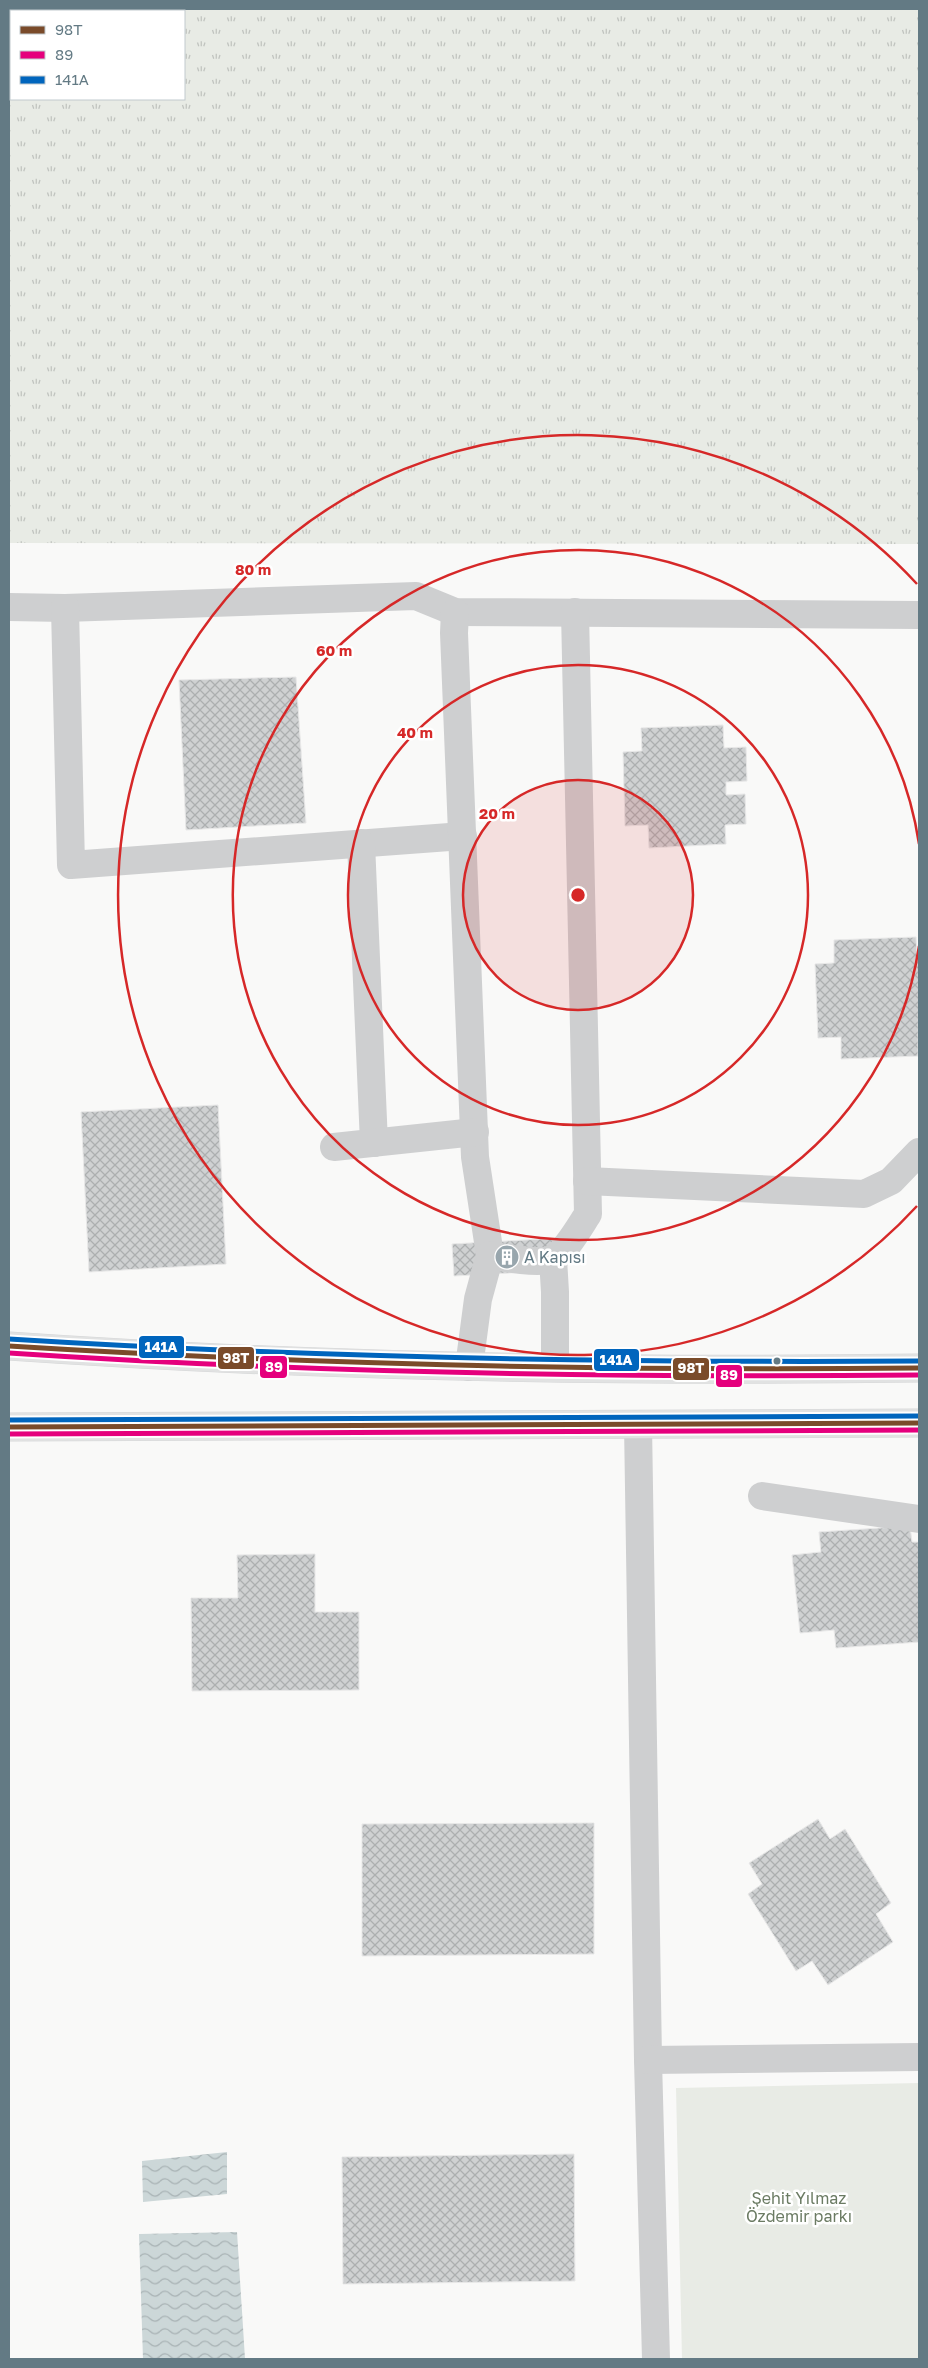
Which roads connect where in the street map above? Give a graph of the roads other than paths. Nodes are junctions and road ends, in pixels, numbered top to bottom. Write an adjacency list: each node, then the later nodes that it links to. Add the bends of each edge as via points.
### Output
1 (9, 607): 2 (street)
2 (65, 608): 3 (street, via 416,596); 7 (street, via 71,865)
3 (455, 612): 4 (street); 6 (street)
4 (575, 612): 5 (street); 12 (street)
5 (919, 615)
6 (463, 836): 7 (street); 8 (street)
7 (361, 843): 9 (street)
8 (474, 1132): 9 (street); 13 (street)
9 (374, 1143): 10 (street)
10 (334, 1147)
11 (919, 1152): 12 (street, via 890,1181 864,1194)
12 (587, 1181): 14 (street, via 588,1214)
13 (490, 1254): 14 (street, via 543,1261); 16 (street, via 478,1298)
14 (553, 1258): 17 (street)
15 (9, 1346): 16 (main road)
16 (469, 1367): 17 (main road)
17 (555, 1368): 18 (main road)
18 (919, 1368)
19 (919, 1422): 20 (main road)
20 (638, 1424): 21 (main road); 25 (street)
21 (9, 1427)
22 (762, 1496): 23 (street)
23 (919, 1519)
24 (919, 2057): 25 (street)
25 (648, 2060): 26 (street)
26 (656, 2359)

